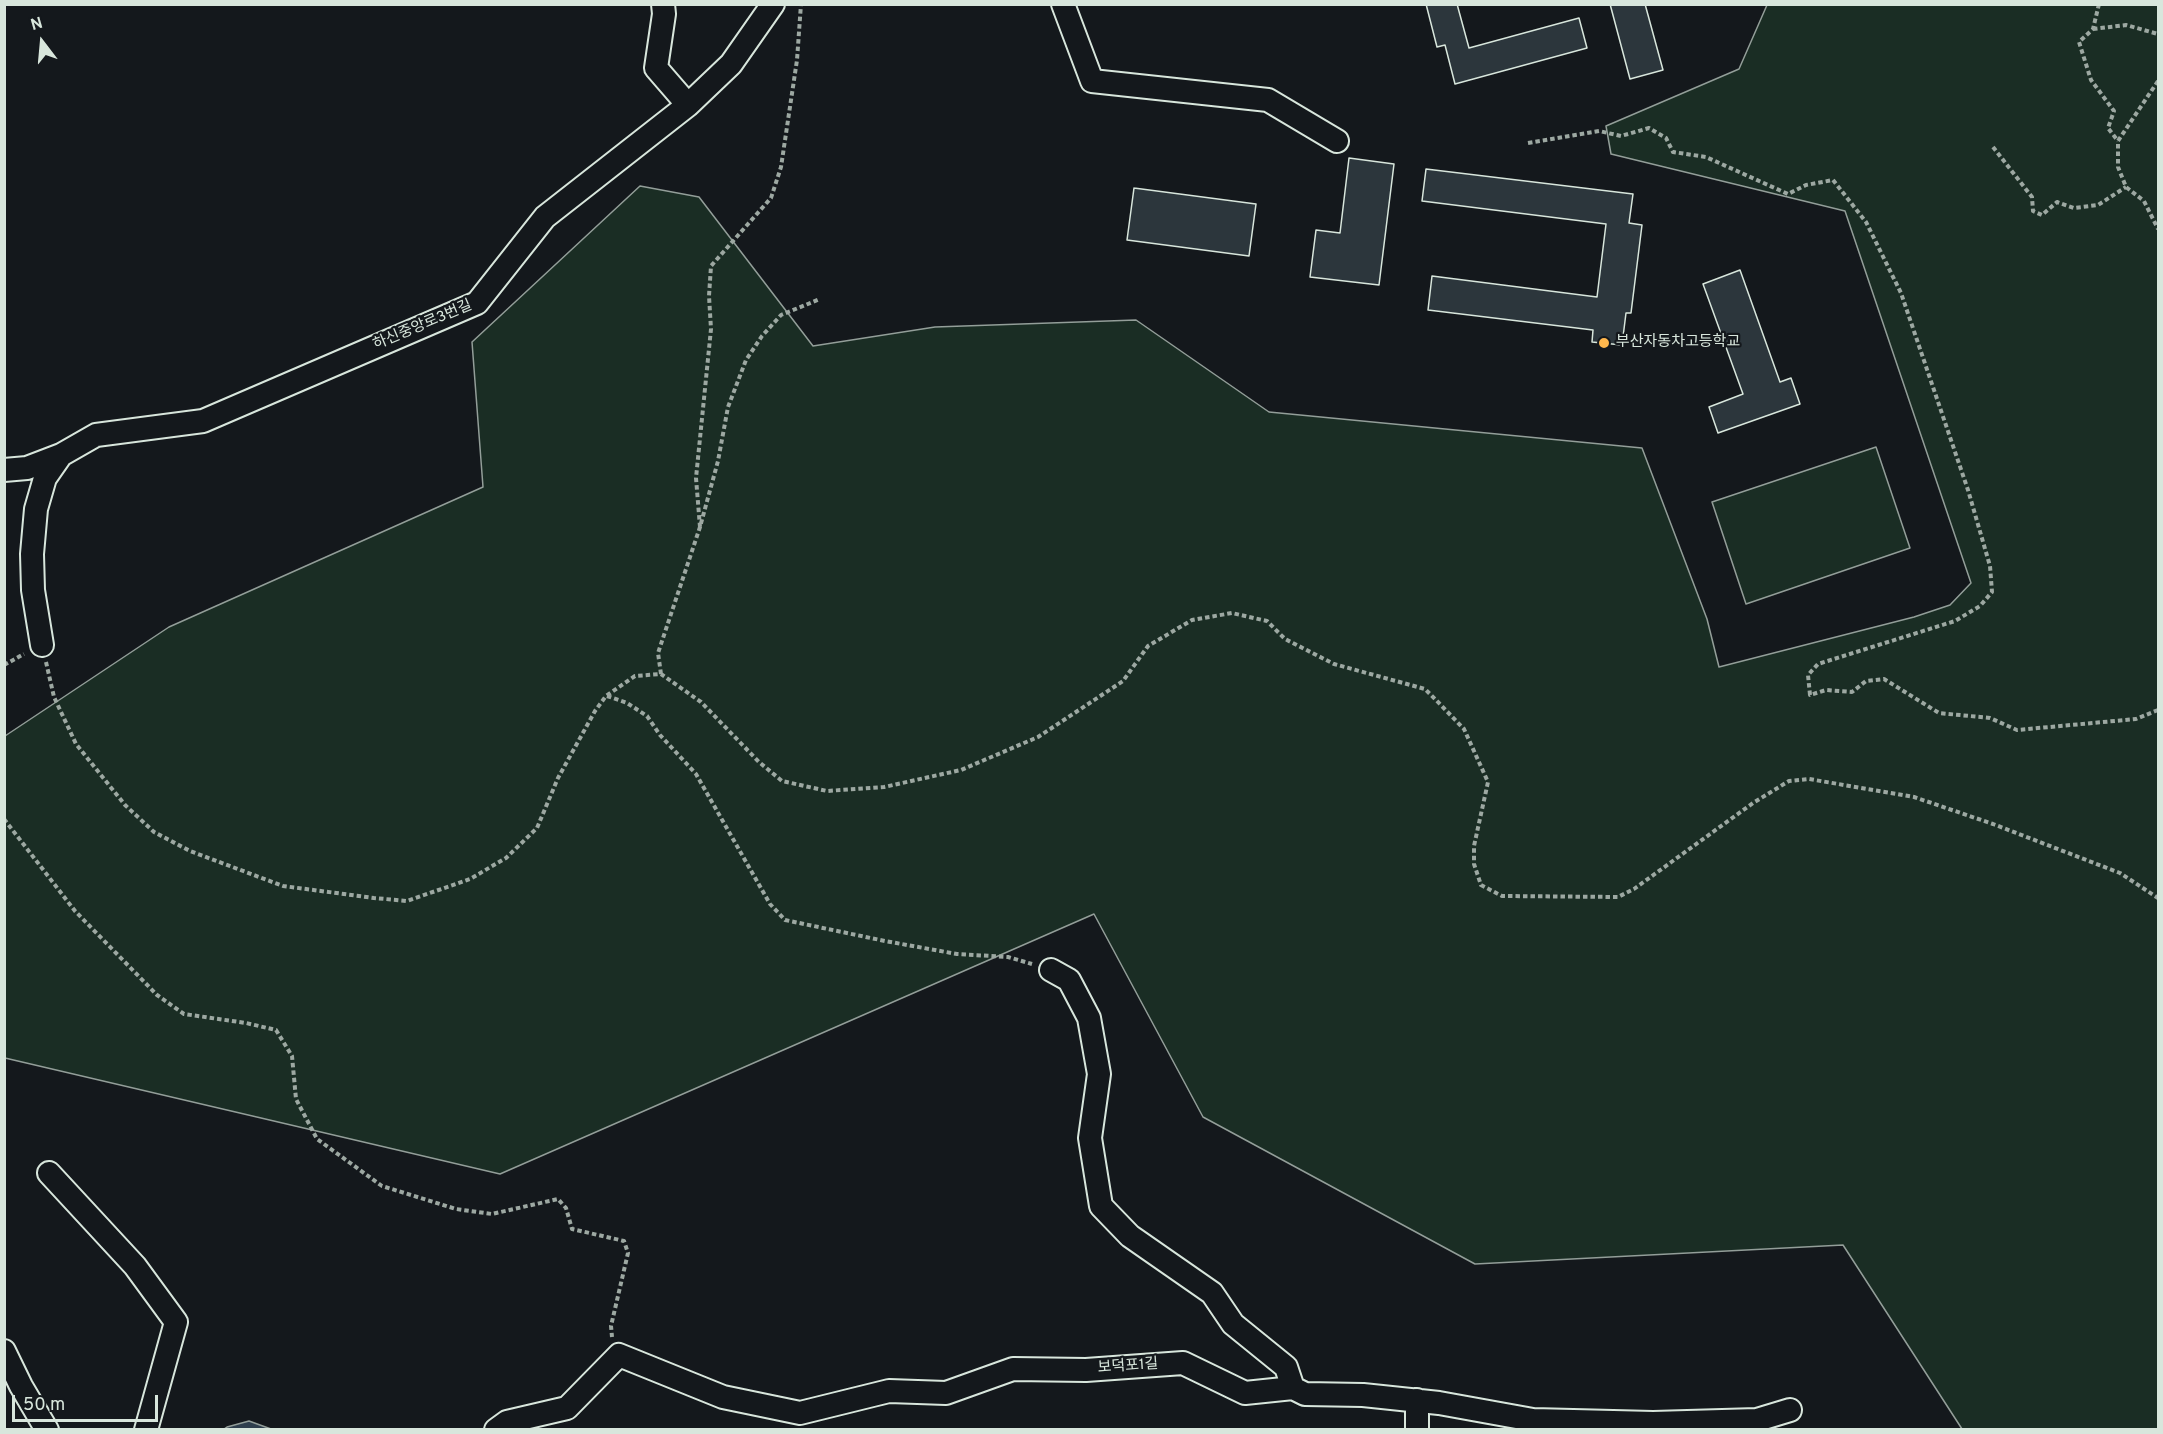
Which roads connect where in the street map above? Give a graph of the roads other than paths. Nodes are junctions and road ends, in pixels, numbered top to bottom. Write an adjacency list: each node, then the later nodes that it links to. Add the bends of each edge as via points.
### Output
1 (663, 4): 4 (street, via 656,68)
2 (773, 4): 4 (street, 하신중앙로3번길, via 731,64)
3 (1063, 4): 5 (street, via 1092,81 1268,100)
4 (688, 105): 6 (street, 하신중앙로3번길, via 545,217 477,303 203,421 96,435)
5 (1337, 141)
6 (61, 455): 7 (street, 하신중앙로3번길, via 27,468); 8 (street, via 45,478 36,509 33,590)
7 (4, 470)
8 (42, 645)
9 (1051, 970): 12 (street, via 1069,980 1089,1018 1099,1074 1090,1138 1101,1206 1130,1236 1212,1293 1233,1324 1286,1367)
10 (49, 1173): 16 (street, via 135,1266 176,1323)
11 (4, 1351): 15 (street)
12 (1293, 1389): 13 (street, 보덕포1길, via 1305,1394); 17 (street, 보덕포1길, via 1245,1393 1183,1363 1086,1370 1013,1369 946,1393 889,1391 800,1413 723,1398 620,1355 567,1408 507,1422)
13 (1417, 1400): 14 (street, 보덕포1길, via 1533,1420 1757,1420); 18 (street)
14 (1790, 1410)
15 (47, 1430)
16 (146, 1430)
17 (496, 1430)
18 (1417, 1430)

